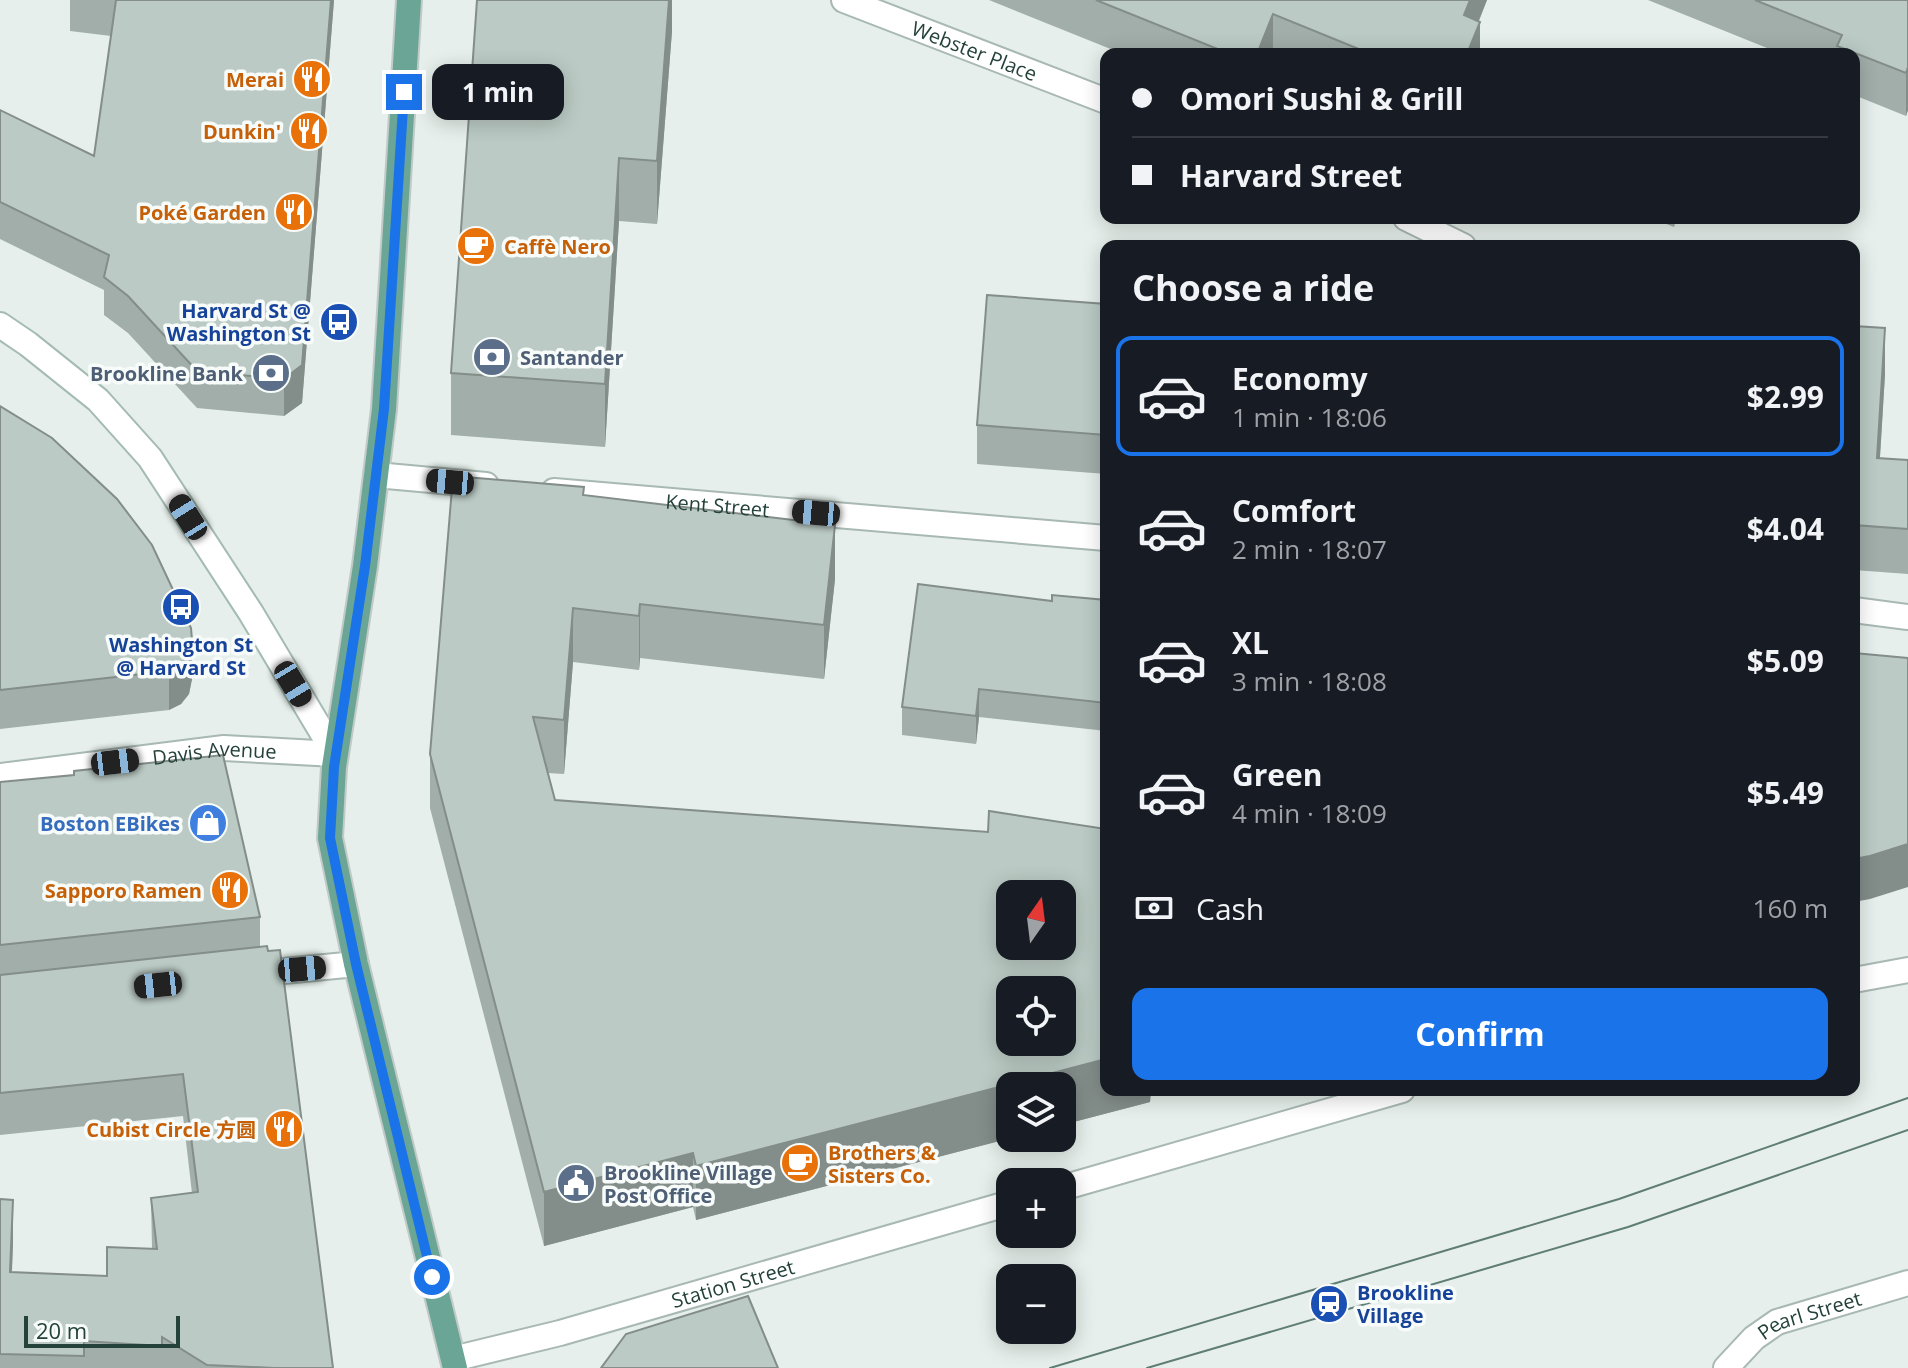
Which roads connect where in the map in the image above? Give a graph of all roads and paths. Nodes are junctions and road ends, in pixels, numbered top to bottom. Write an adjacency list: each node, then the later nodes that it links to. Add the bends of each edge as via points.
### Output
1 (409, 0): 7 (main road)
2 (844, 0): 3 (street, Webster Place)
3 (1100, 99)
4 (1418, 224): 5 (street)
5 (1451, 240)
6 (0, 325): 13 (street, via 98,400 150,458)
7 (376, 475): 8 (street); 13 (main road)
8 (507, 486)
9 (539, 489): 10 (street, Kent Street)
10 (1100, 537)
11 (1860, 611): 12 (street)
12 (1908, 617)
13 (335, 754): 14 (street, Davis Avenue, via 224,748); 15 (main road, via 330,838)
14 (0, 776)
15 (356, 964): 17 (street); 23 (main road)
16 (1908, 970): 18 (street)
17 (237, 976)
18 (1860, 979)
19 (1381, 1096): 20 (street)
20 (1076, 1184)
21 (996, 1207): 23 (street, Station Street)
22 (1908, 1283): 24 (street, Pearl Street, via 1777,1322)
23 (454, 1363)
24 (1726, 1368)

